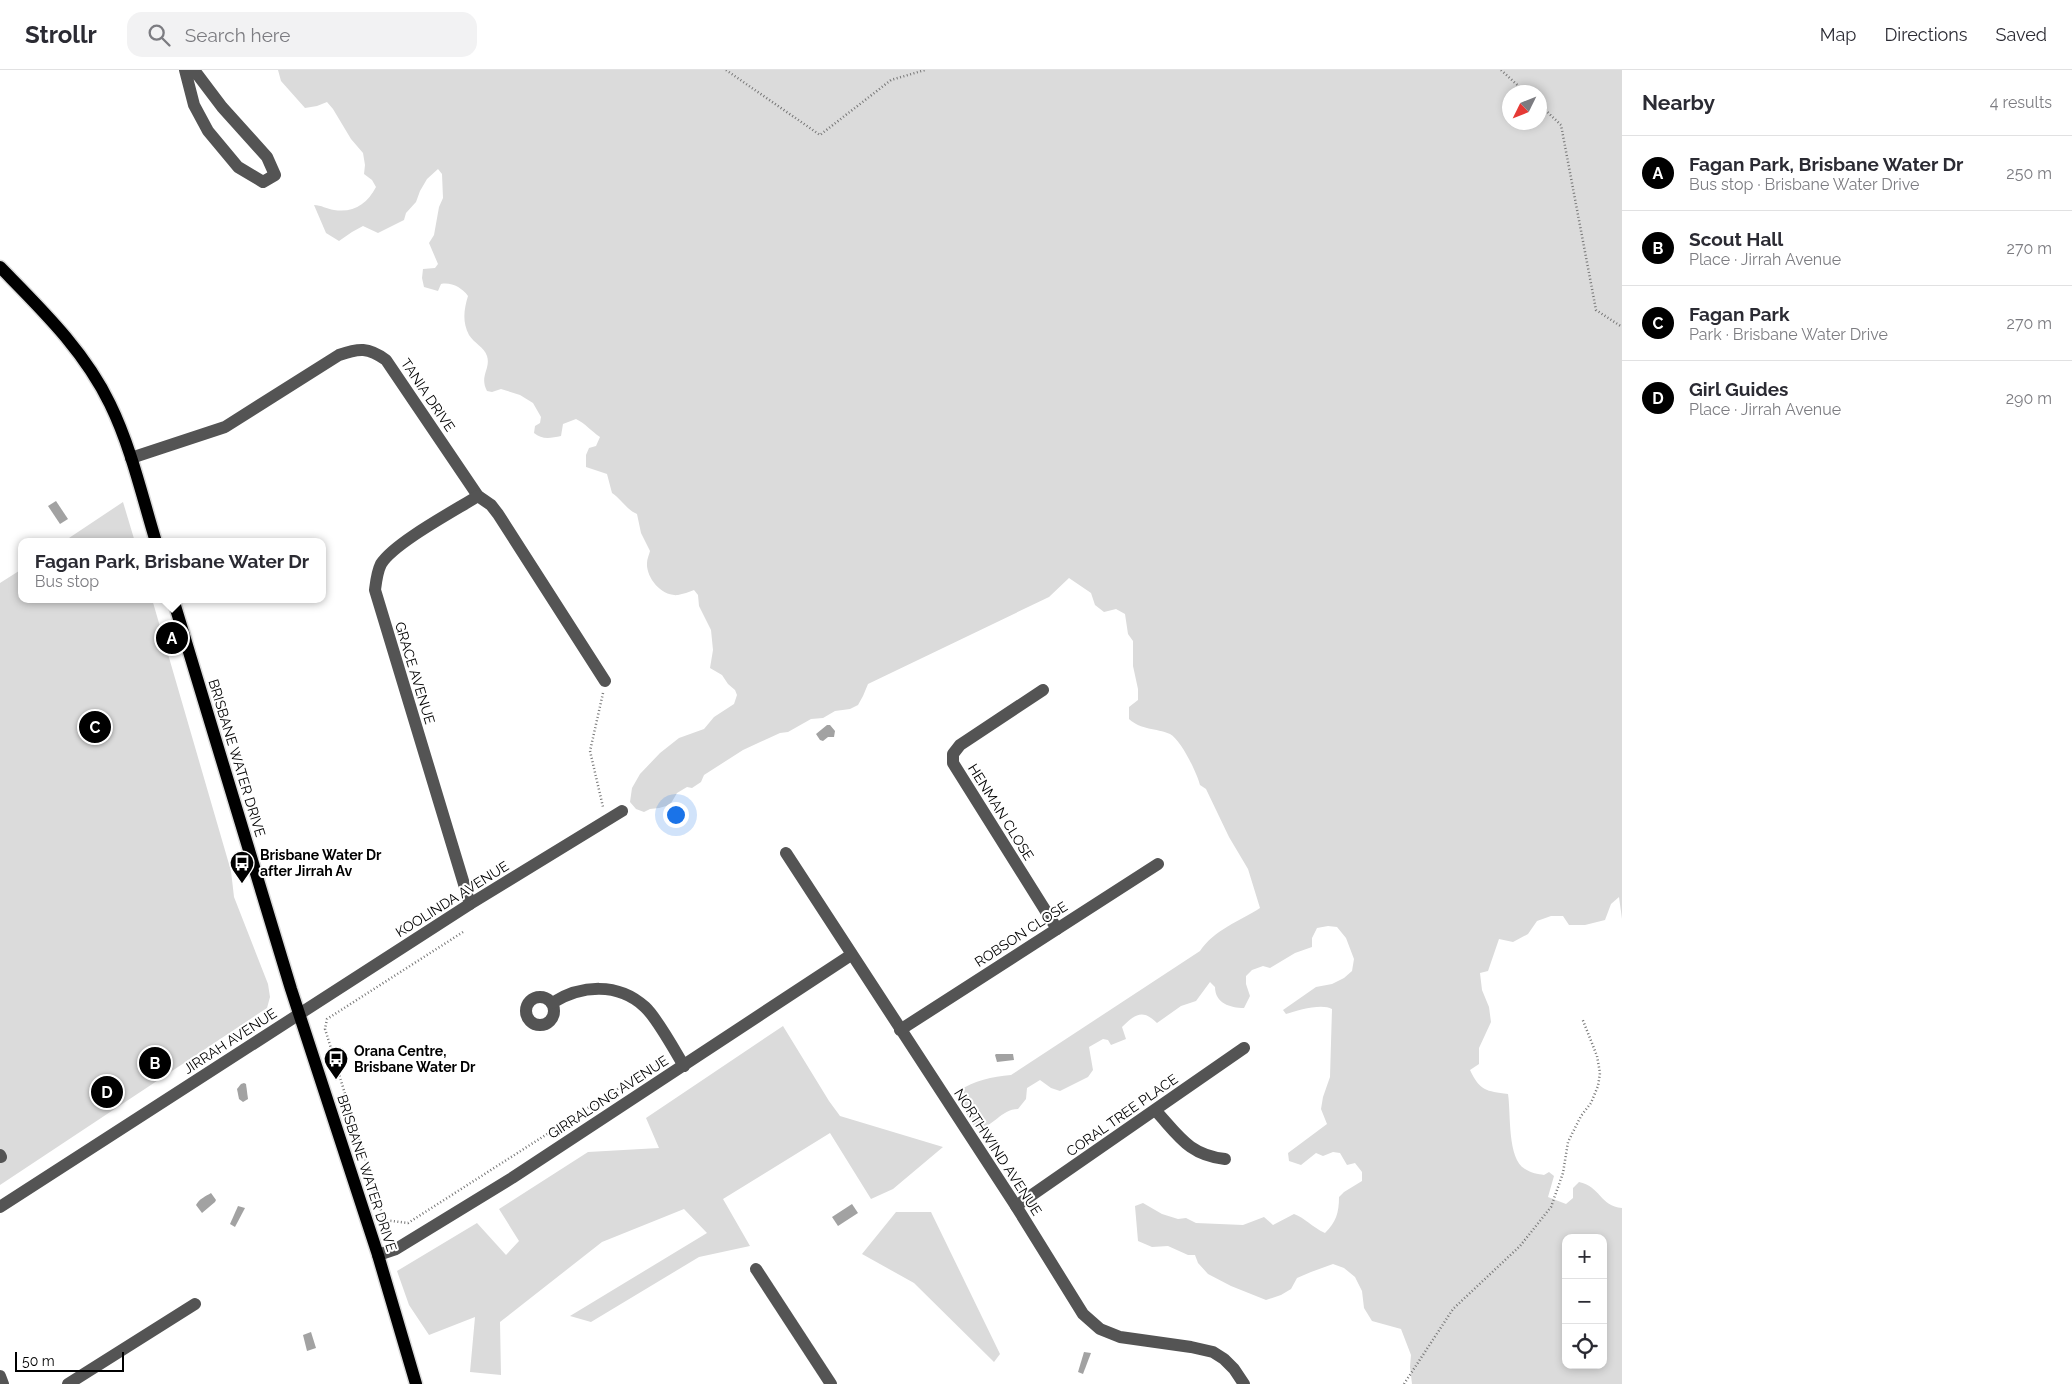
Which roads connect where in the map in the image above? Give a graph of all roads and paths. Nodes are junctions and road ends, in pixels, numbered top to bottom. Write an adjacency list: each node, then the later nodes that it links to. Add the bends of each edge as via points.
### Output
1 (185, 70): 2 (street, via 194,106 208,131 238,167 263,182 275,175 267,157)
2 (194, 70)
3 (726, 70): 4 (path, via 820,135 891,80)
4 (925, 70)
5 (1501, 70): 6 (path)
6 (1517, 85)
7 (1547, 112): 9 (path, via 1561,125 1596,310)
8 (0, 267): 10 (main road, via 54,323 96,378 110,403)
9 (1622, 327)
10 (131, 458): 11 (street, TANIA DRIVE, via 225,427 338,355 356,349 373,351 386,360); 12 (main road)
11 (478, 496): 14 (street, TANIA DRIVE, via 498,514); 20 (street, GRACE AVENUE, via 396,548 381,564 375,590)
12 (155, 538)
13 (174, 603): 25 (main road, BRISBANE WATER DRIVE)
14 (605, 681): 17 (path, via 590,751)
15 (1043, 690): 21 (street, HENMAN CLOSE, via 960,745 953,754 953,763)
16 (622, 811): 17 (street, KOOLINDA AVENUE)
17 (606, 821): 20 (street, KOOLINDA AVENUE)
18 (786, 853): 23 (street, NORTHWIND AVENUE)
19 (1158, 864): 21 (street, ROBSON CLOSE)
20 (470, 904): 25 (street, KOOLINDA AVENUE)
21 (1057, 929): 27 (street, ROBSON CLOSE)
22 (463, 932): 29 (path, via 327,1019 325,1029 384,1220 408,1224)
23 (851, 955): 27 (street, NORTHWIND AVENUE); 30 (street, GIRRALONG AVENUE)
24 (552, 1003): 29 (street, via 564,996 599,987 624,994 646,1008)
25 (299, 1014): 34 (street, JIRRAH AVENUE); 35 (main road, BRISBANE WATER DRIVE)
26 (1582, 1018): 44 (path, via 1597,1056 1600,1074 1591,1103 1568,1142 1563,1173 1551,1207 1520,1246 1453,1309)
27 (900, 1030): 33 (street, NORTHWIND AVENUE)
28 (1244, 1048): 31 (street, CORAL TREE PLACE)
29 (675, 1052): 30 (street)
30 (684, 1066): 35 (street, GIRRALONG AVENUE, via 504,1183 396,1249)
31 (1156, 1111): 32 (street, via 1188,1146 1210,1157); 33 (street, CORAL TREE PLACE)
32 (1225, 1159)
33 (1016, 1206): 43 (street, NORTHWIND AVENUE, via 1083,1314 1100,1329 1120,1337 1213,1352 1234,1369)
34 (0, 1207)
35 (378, 1256): 41 (main road, BRISBANE WATER DRIVE)
36 (756, 1269): 42 (street)
37 (195, 1304): 40 (street)
38 (0, 1376): 39 (street)
39 (4, 1384)
40 (68, 1384)
41 (416, 1384)
42 (831, 1384)
43 (1244, 1384)
44 (1404, 1384)

